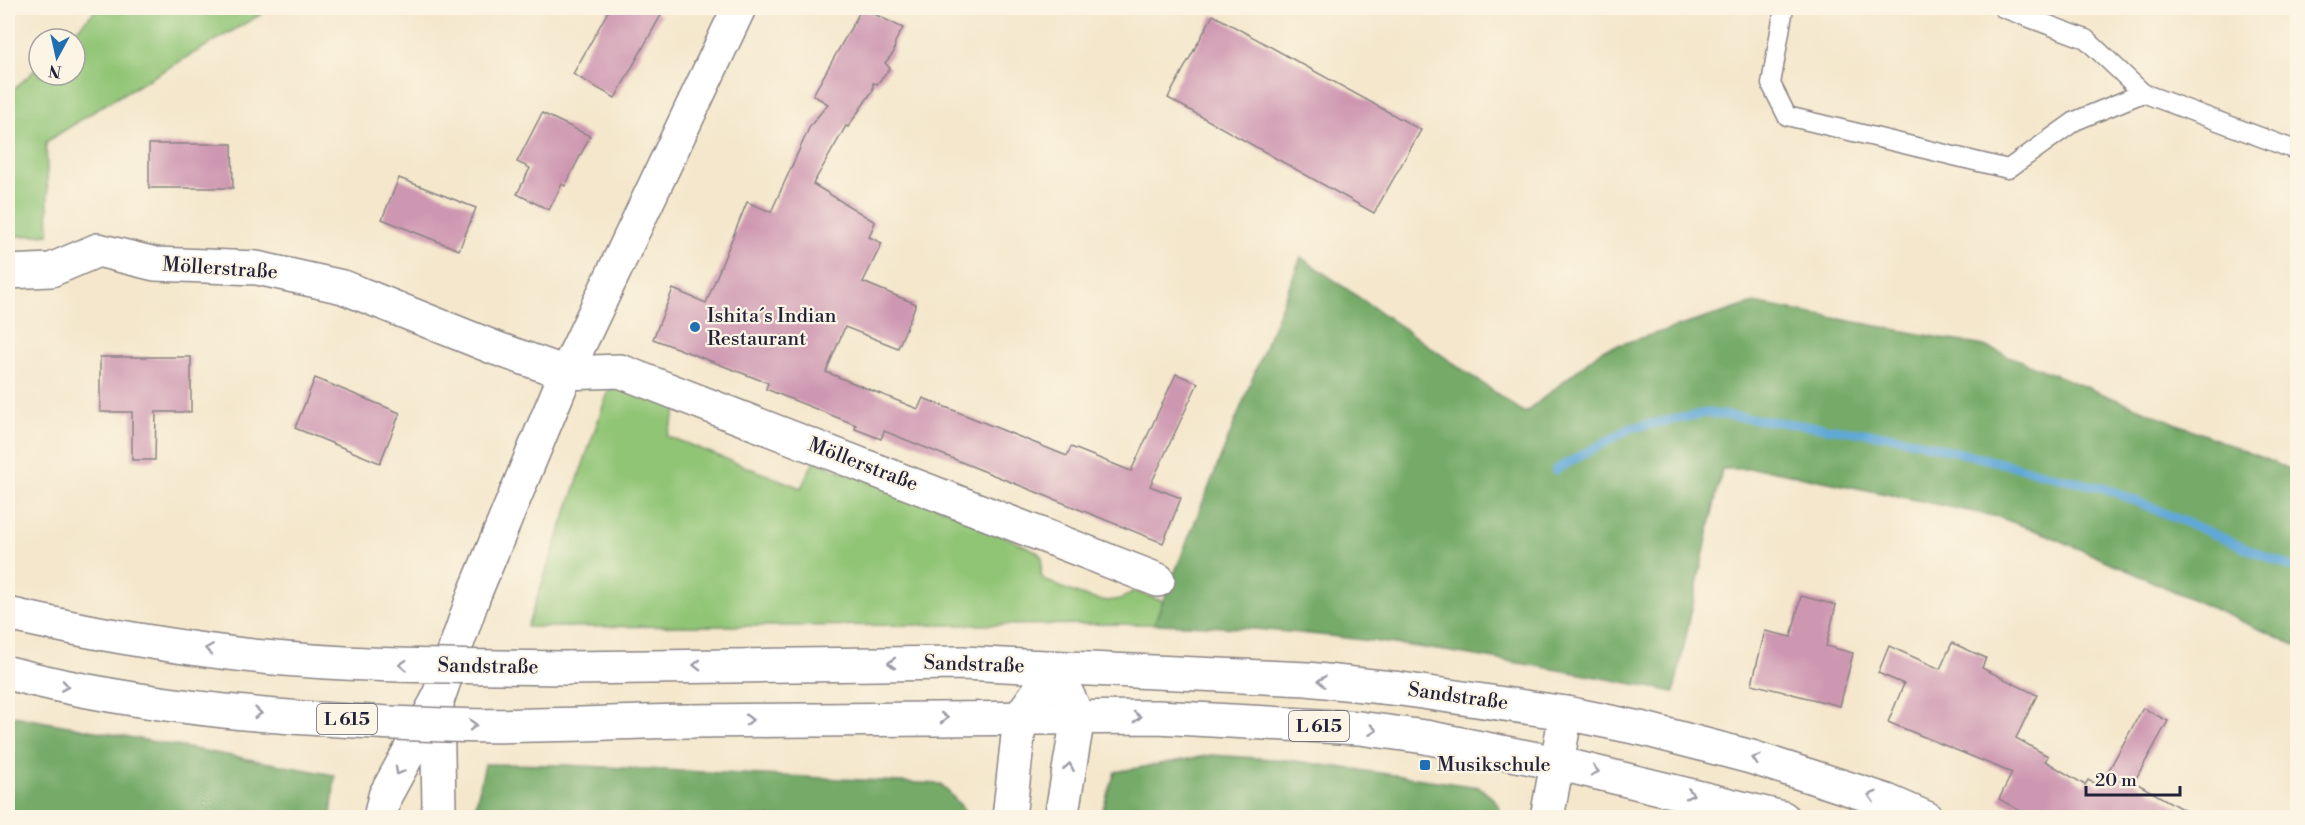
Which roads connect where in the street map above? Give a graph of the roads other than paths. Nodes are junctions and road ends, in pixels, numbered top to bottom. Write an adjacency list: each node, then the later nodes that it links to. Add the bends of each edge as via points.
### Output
1 (739, 8): 7 (main road)
2 (1784, 8): 4 (lane, via 1771,84 1787,116 2008,169 2075,121)
3 (2003, 8): 4 (lane, via 2086,39)
4 (2144, 93): 5 (lane)
5 (2298, 151)
6 (8, 272): 7 (main road, Möllerstraße, via 51,270 98,250 155,264 223,265 291,274 343,287)
7 (566, 373): 8 (main road, Möllerstraße, via 620,370); 12 (main road, via 474,595)
8 (1158, 580)
9 (8, 614): 10 (main road, Sandstraße / L 615, one-way to 9, bridge, via 962,663 408,666 263,657 91,633)
10 (1055, 669): 13 (main road, Sandstraße / L 615, one-way to 10, via 1307,679); 14 (main road); 15 (main road)
11 (8, 673): 14 (main road, L 615, one-way to 14, bridge, via 195,708 446,725)
12 (437, 701): 17 (main road, one-way to 17, via 385,796); 18 (main road)
13 (1566, 713): 16 (main road); 23 (main road, Sandstraße / L 615, one-way to 13, via 1887,801 1751,757)
14 (1020, 717): 15 (main road, L 615); 19 (main road)
15 (1078, 717): 16 (main road, L 615, one-way to 16, via 1212,719 1359,728 1425,736); 20 (main road, one-way to 15)
16 (1557, 763): 21 (main road); 22 (main road, L 615, one-way to 22)
17 (380, 818)
18 (437, 818)
19 (1009, 818)
20 (1060, 818)
21 (1547, 818)
22 (1783, 818)
23 (1926, 818)

